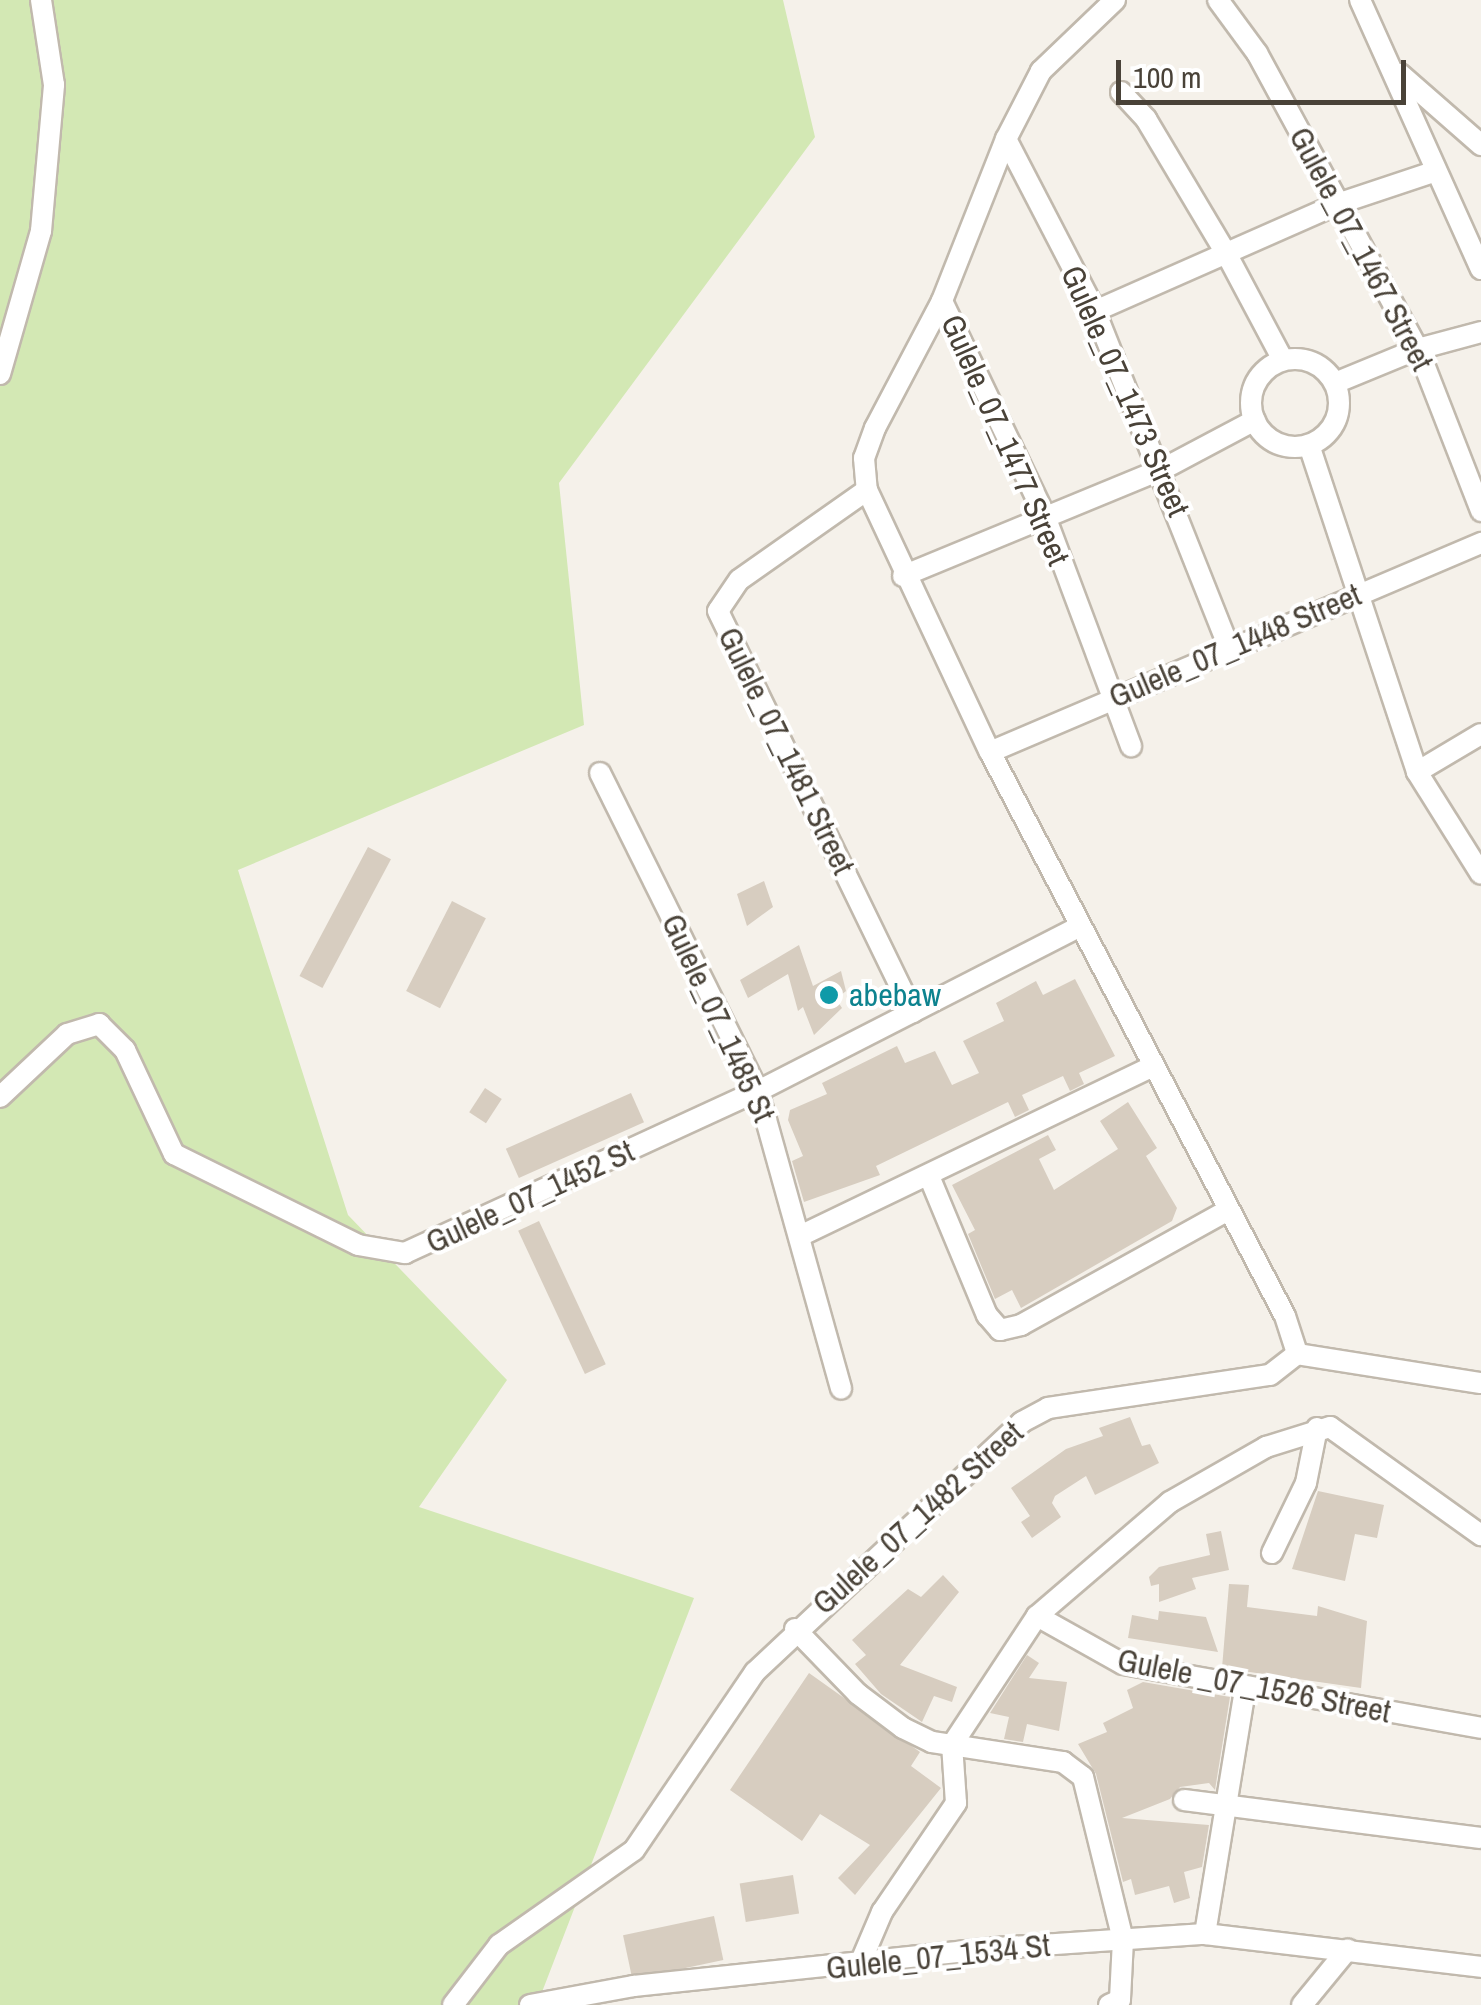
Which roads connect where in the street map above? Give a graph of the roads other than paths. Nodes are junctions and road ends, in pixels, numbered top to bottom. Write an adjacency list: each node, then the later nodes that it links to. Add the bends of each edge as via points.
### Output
1 (41, 0): 18 (street, via 54,85 41,232)
2 (1115, 0): 7 (street, via 1041,71)
3 (1218, 0): 10 (street, Gulele_07_1467 Street, via 1236,18)
4 (1360, 0): 5 (street)
5 (1395, 70): 8 (street); 9 (street)
6 (1120, 92): 11 (street, via 1146,120)
7 (1006, 140): 13 (street); 14 (street, Gulele_07_1473 Street)
8 (1481, 146)
9 (1436, 172): 10 (street); 12 (street)
10 (1340, 203): 11 (street); 16 (street, Gulele_07_1467 Street)
11 (1226, 252): 14 (street); 17 (street)
12 (1481, 269)
13 (942, 301): 23 (street, via 875,428 864,458); 25 (street, Gulele_07_1477 Street)
14 (1096, 311): 22 (street, Gulele_07_1473 Street)
15 (1481, 332): 16 (street)
16 (1418, 349): 19 (street); 24 (street, Gulele_07_1467 Street)
17 (1283, 360): 19 (street, via 1313,362); 20 (street, via 1254,388)
18 (0, 374)
19 (1335, 382): 21 (street, via 1339,412 1333,427)
20 (1255, 420): 21 (street, via 1282,445); 22 (street)
21 (1310, 445): 28 (street)
22 (1164, 469): 25 (street); 29 (street, Gulele_07_1473 Street)
23 (867, 490): 27 (street); 38 (street, Gulele_07_1481 Street, via 739,580 718,612)
24 (1481, 511)
25 (1045, 516): 27 (street); 30 (street, Gulele_07_1477 Street)
26 (1481, 544): 28 (street, Gulele_07_1448 Street)
27 (903, 576): 33 (street)
28 (1354, 594): 29 (street, Gulele_07_1448 Street); 34 (street)
29 (1230, 650): 30 (street, Gulele_07_1448 Street)
30 (1110, 700): 32 (street, Gulele_07_1477 Street); 33 (street, Gulele_07_1448 Street)
31 (1481, 734): 34 (street)
32 (1131, 746)
33 (990, 752): 37 (street)
34 (1416, 772): 36 (street)
35 (600, 773): 40 (street, Gulele_07_1485 St)
36 (1481, 874)
37 (1080, 926): 38 (street); 39 (street)
38 (913, 1012): 40 (street)
39 (1152, 1067): 42 (street); 43 (street)
40 (758, 1091): 41 (street, Gulele_07_1452 St, via 405,1253 358,1244 174,1154 125,1050 99,1024 67,1034); 44 (street, Gulele_07_1485 St)
41 (0, 1098)
42 (930, 1176): 43 (street, via 987,1315 1000,1330 1021,1325); 44 (street)
43 (1227, 1211): 45 (street, via 1286,1316)
44 (802, 1235): 47 (street, Gulele_07_1485 St)
45 (1297, 1354): 46 (street); 52 (street, Gulele_07_1482 Street, via 1270,1375 1048,1408 1022,1422)
46 (1481, 1384)
47 (841, 1389)
48 (1316, 1428): 49 (street, via 1344,1432); 50 (street, via 1306,1483); 51 (street, via 1266,1447 1170,1502)
49 (1481, 1534)
50 (1272, 1553)
51 (1037, 1616): 53 (street, Gulele _07_1526 Street, via 1107,1659); 55 (street)
52 (795, 1628): 55 (street, via 858,1694 903,1728); 64 (street, Gulele_07_1482 Street, via 704,1741 634,1850 498,1945)
53 (1245, 1691): 54 (street, Gulele _07_1526 Street); 57 (street)
54 (1481, 1728)
55 (952, 1745): 60 (street, via 1063,1762 1083,1777); 62 (street, via 956,1803 882,1912)
56 (1184, 1800): 57 (street)
57 (1227, 1808): 58 (street); 59 (street)
58 (1481, 1838)
59 (1205, 1934): 60 (street, Gulele_07_1534 St); 61 (street, Gulele_07_1534 St)
60 (1123, 1940): 62 (street, Gulele_07_1534 St); 66 (street, via 1120,2000)
61 (1348, 1949): 63 (street, Gulele_07_1534 St); 67 (street)
62 (859, 1966): 65 (street, Gulele_07_1534 St, via 634,1986)
63 (1481, 1967)
64 (453, 2005)
65 (530, 2005)
66 (1109, 2005)
67 (1302, 2005)

